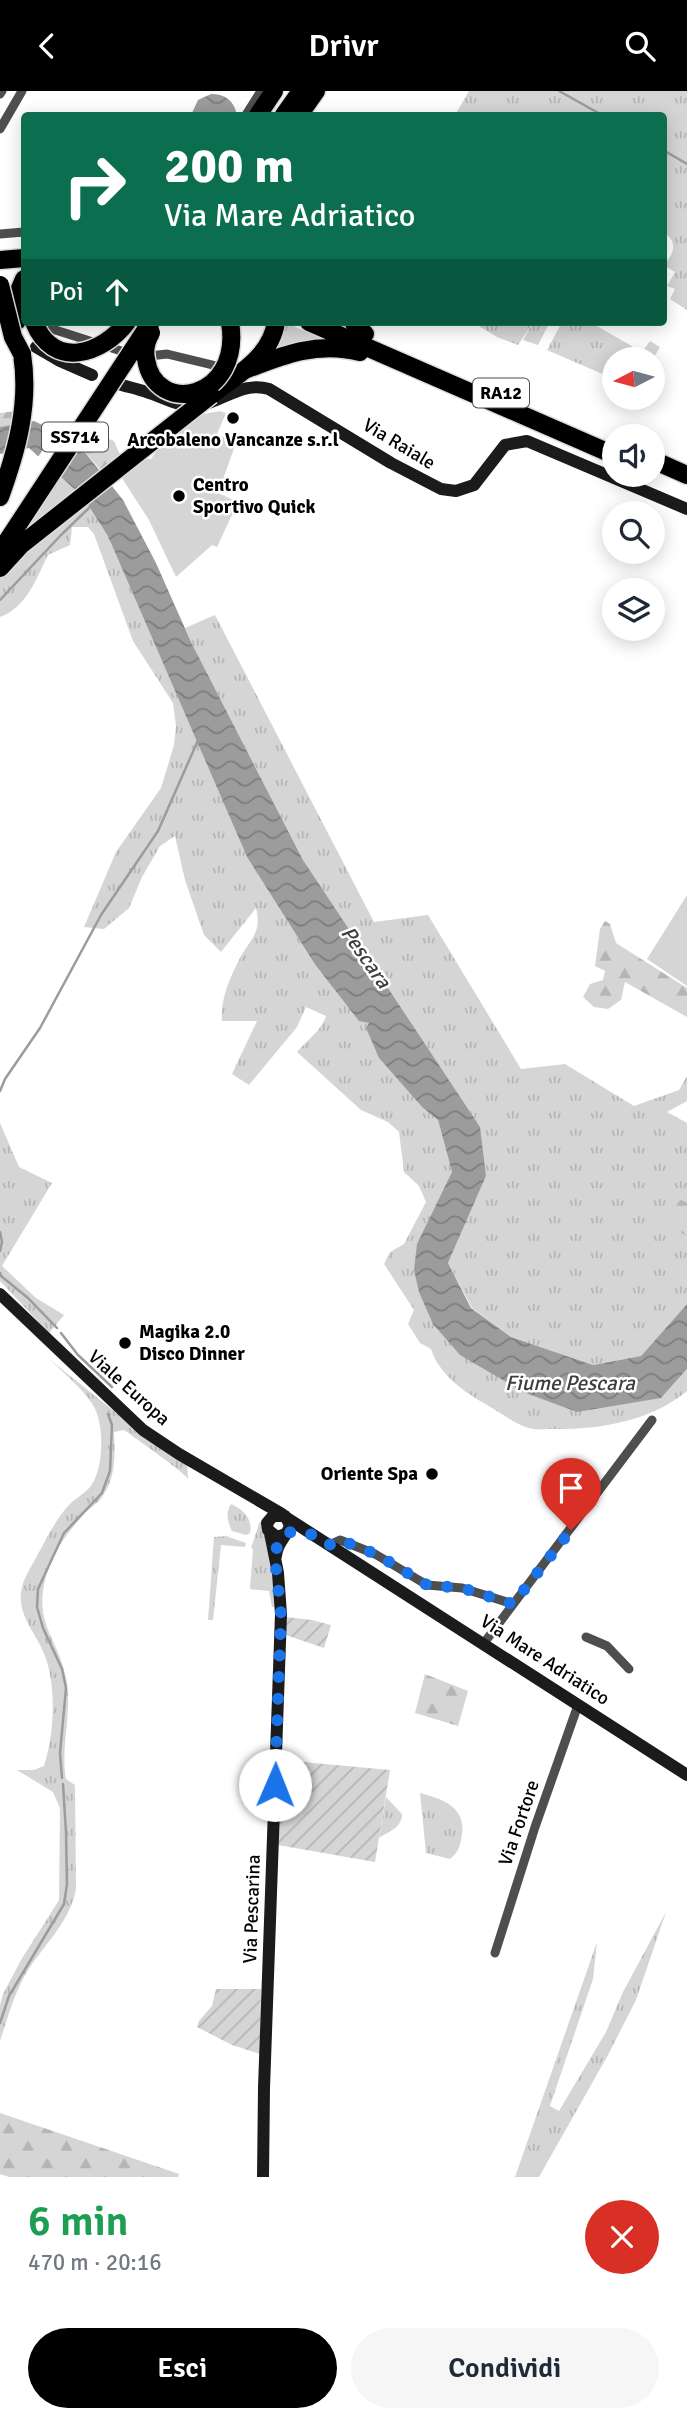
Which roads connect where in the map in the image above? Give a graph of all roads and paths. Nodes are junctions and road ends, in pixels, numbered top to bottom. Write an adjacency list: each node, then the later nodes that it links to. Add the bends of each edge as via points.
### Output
1 (22, 91): 12 (street)
2 (261, 91): 7 (street)
3 (274, 91): 8 (highway)
4 (288, 91): 9 (highway)
5 (301, 91): 10 (highway)
6 (316, 91): 11 (highway)
7 (248, 112)
8 (260, 112)
9 (274, 112)
10 (286, 112)
11 (301, 112)
12 (0, 129)
13 (21, 232): 14 (street)
14 (0, 234)
15 (21, 247): 16 (highway)
16 (0, 249)
17 (21, 258): 18 (highway)
18 (0, 260)
19 (0, 285): 30 (highway, bridge, via 13,337)
20 (21, 286): 21 (highway)
21 (21, 326): 22 (highway, bridge, via 59,349 79,353 110,340); 30 (highway); 32 (street, via 140,357)
22 (123, 326)
23 (134, 326): 45 (highway, SS714)
24 (148, 326): 46 (highway, SS714, bridge)
25 (156, 326): 26 (highway, bridge, via 145,348 149,369 164,388 192,393 207,389 223,373 232,341)
26 (230, 326)
27 (275, 326): 33 (highway, via 262,353)
28 (318, 326): 31 (highway, RA12)
29 (359, 328): 37 (highway, RA12)
30 (29, 350): 34 (street); 43 (highway, via 23,417)
31 (378, 352): 33 (highway, via 312,348); 38 (highway, RA12)
32 (159, 355): 33 (street); 36 (street)
33 (236, 369): 47 (highway, bridge, via 211,394 21,545)
34 (92, 375)
35 (118, 384): 36 (street, Via Raiale)
36 (150, 393): 44 (street, Via Raiale, via 190,406 254,386 269,389 426,483 449,491 474,485 505,445 527,441)
37 (602, 438)
38 (602, 450)
39 (665, 465): 40 (highway)
40 (687, 475)
41 (665, 477): 42 (highway)
42 (687, 487)
43 (0, 497)
44 (687, 509)
45 (0, 530)
46 (0, 552)
47 (0, 568)
48 (0, 1294): 50 (street, Viale Europa, via 143,1430)
49 (652, 1420): 57 (street)
50 (247, 1494): 51 (street, Viale Europa); 52 (street, Viale Europa)
51 (284, 1516): 52 (street, via 273,1515 268,1520); 53 (street, Via Mare Adriatico); 54 (street, via 290,1525)
52 (269, 1530): 54 (street, via 278,1537); 56 (street, Via Pescarina)
53 (310, 1533): 54 (street); 55 (street, Via Mare Adriatico)
54 (286, 1534): 56 (street, Via Pescarina)
55 (329, 1545): 57 (street, via 340,1540 376,1554 427,1585 462,1588); 59 (street, Via Mare Adriatico)
56 (275, 1559): 64 (street, Via Pescarina, via 281,1614)
57 (513, 1604): 59 (street)
58 (586, 1637): 60 (street, via 607,1646)
59 (484, 1643): 61 (street, Via Mare Adriatico)
60 (629, 1669)
61 (579, 1705): 62 (street, Via Mare Adriatico); 63 (street, Via Fortore)
62 (687, 1775)
63 (495, 1953)
64 (263, 2177)

